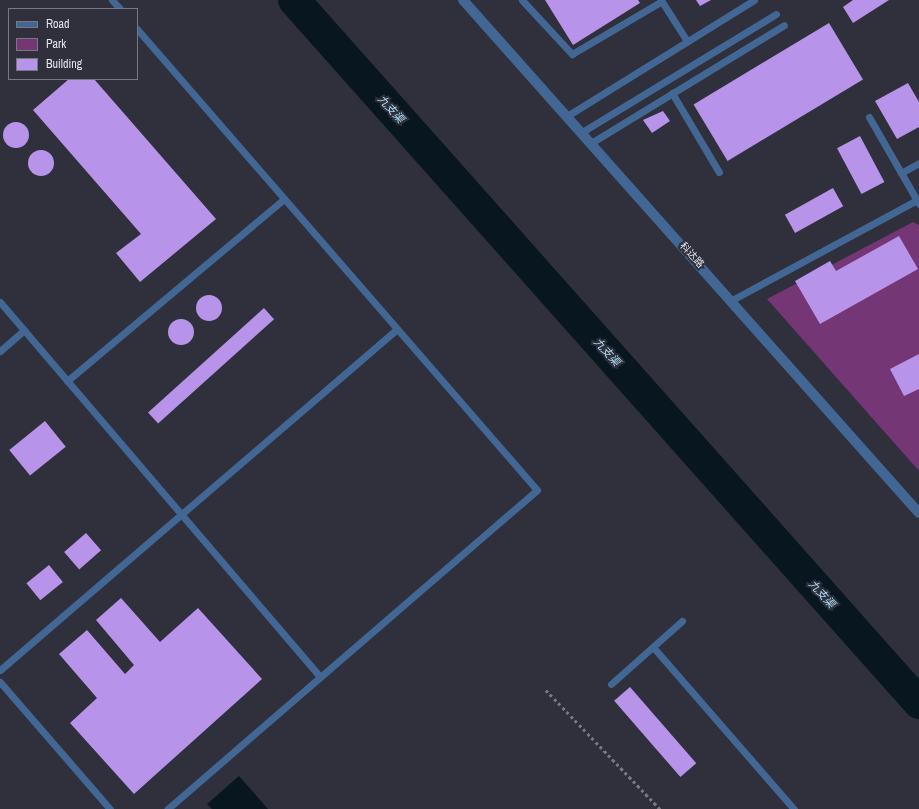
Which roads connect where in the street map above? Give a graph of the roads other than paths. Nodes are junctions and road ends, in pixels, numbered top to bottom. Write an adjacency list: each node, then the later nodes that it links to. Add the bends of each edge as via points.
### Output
1 (112, 0): 6 (lane)
2 (462, 0): 12 (street, 科达路)
3 (522, 0): 5 (lane, via 572,54)
4 (754, 0): 10 (lane)
5 (662, 1): 10 (lane)
6 (119, 8)
7 (776, 14): 14 (lane)
8 (784, 25): 11 (lane)
9 (138, 30): 19 (lane)
10 (687, 42): 12 (lane)
11 (672, 93): 15 (lane); 17 (lane)
12 (567, 116): 14 (street, 科达路)
13 (869, 117): 18 (lane)
14 (582, 132): 15 (street, 科达路)
15 (591, 143): 21 (street, 科达路)
16 (919, 163): 18 (lane)
17 (719, 172)
18 (901, 173): 20 (lane)
19 (284, 199): 23 (lane); 26 (lane)
20 (918, 202): 21 (lane)
21 (732, 300): 27 (street, 科达路)
22 (0, 302): 24 (lane)
23 (397, 329): 28 (lane); 32 (lane, via 537,490)
24 (24, 330): 25 (lane); 26 (lane)
25 (0, 351)
26 (67, 380): 28 (lane)
27 (919, 512)
28 (181, 514): 31 (lane); 32 (lane)
29 (682, 621): 30 (lane)
30 (653, 647): 34 (lane); 37 (lane)
31 (0, 670)
32 (320, 677): 36 (lane)
33 (0, 682): 35 (lane)
34 (611, 684)
35 (110, 809)
36 (168, 809)
37 (794, 809)

